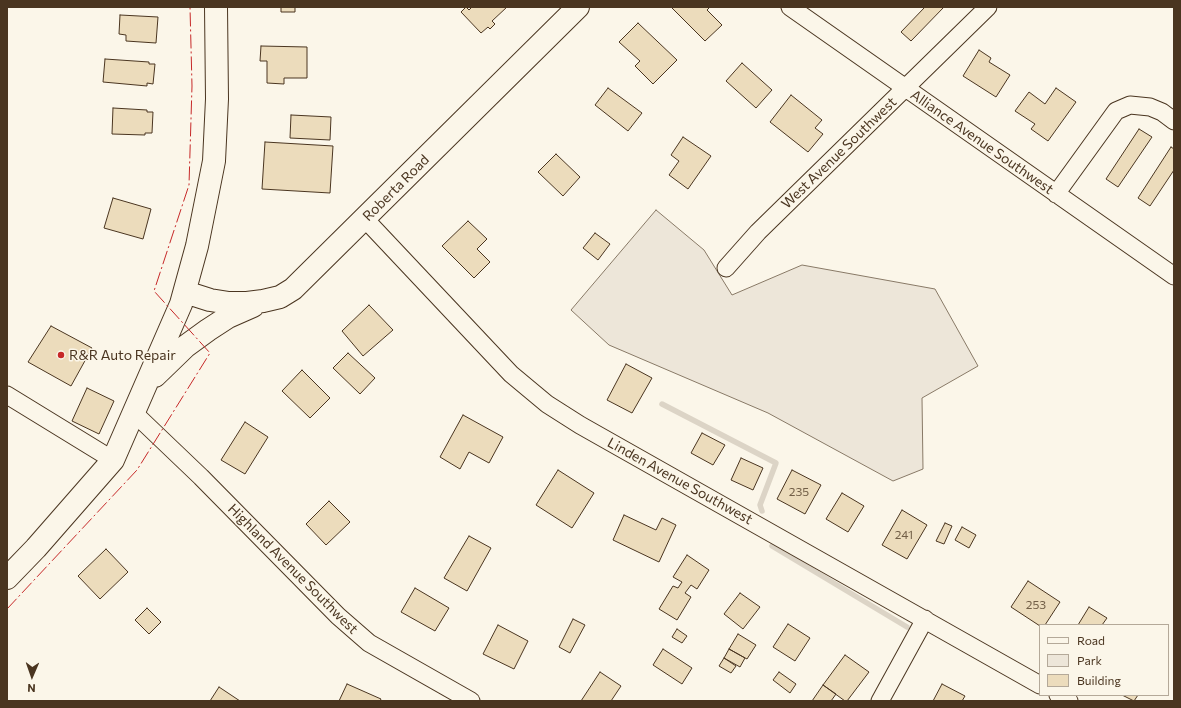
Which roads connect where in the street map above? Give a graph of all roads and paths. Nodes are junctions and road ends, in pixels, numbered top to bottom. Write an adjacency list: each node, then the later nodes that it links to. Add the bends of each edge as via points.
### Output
1 (216, 7): 11 (main road, via 217,98 214,160 197,246)
2 (578, 7): 8 (main road, Roberta Road)
3 (790, 7): 5 (street, Alliance Avenue Southwest)
4 (988, 7): 5 (street, West Avenue Southwest)
5 (905, 88): 7 (street, Alliance Avenue Southwest); 9 (street, West Avenue Southwest, via 758,232)
6 (1174, 121): 7 (street, via 1150,107 1130,105 1116,111)
7 (1056, 194): 10 (street, Alliance Avenue Southwest)
8 (365, 219): 12 (main road, Roberta Road, via 293,289 280,297); 18 (street, Linden Avenue Southwest, via 510,374 547,404)
9 (726, 268)
10 (1174, 276)
11 (184, 292): 12 (main road, Roberta Road, via 228,303); 13 (main road)
12 (263, 301): 13 (main road, via 228,317 208,330 186,346)
13 (147, 385): 15 (main road)
14 (7, 395): 16 (street)
15 (134, 413): 16 (main road); 21 (street, Highland Avenue Southwest, via 368,643)
16 (113, 460): 17 (main road)
17 (7, 578)
18 (925, 619): 19 (street, Linden Avenue Southwest); 22 (street)
19 (1039, 684)
20 (1060, 696): 23 (street)
21 (471, 701)
22 (880, 701)
23 (1069, 701)

